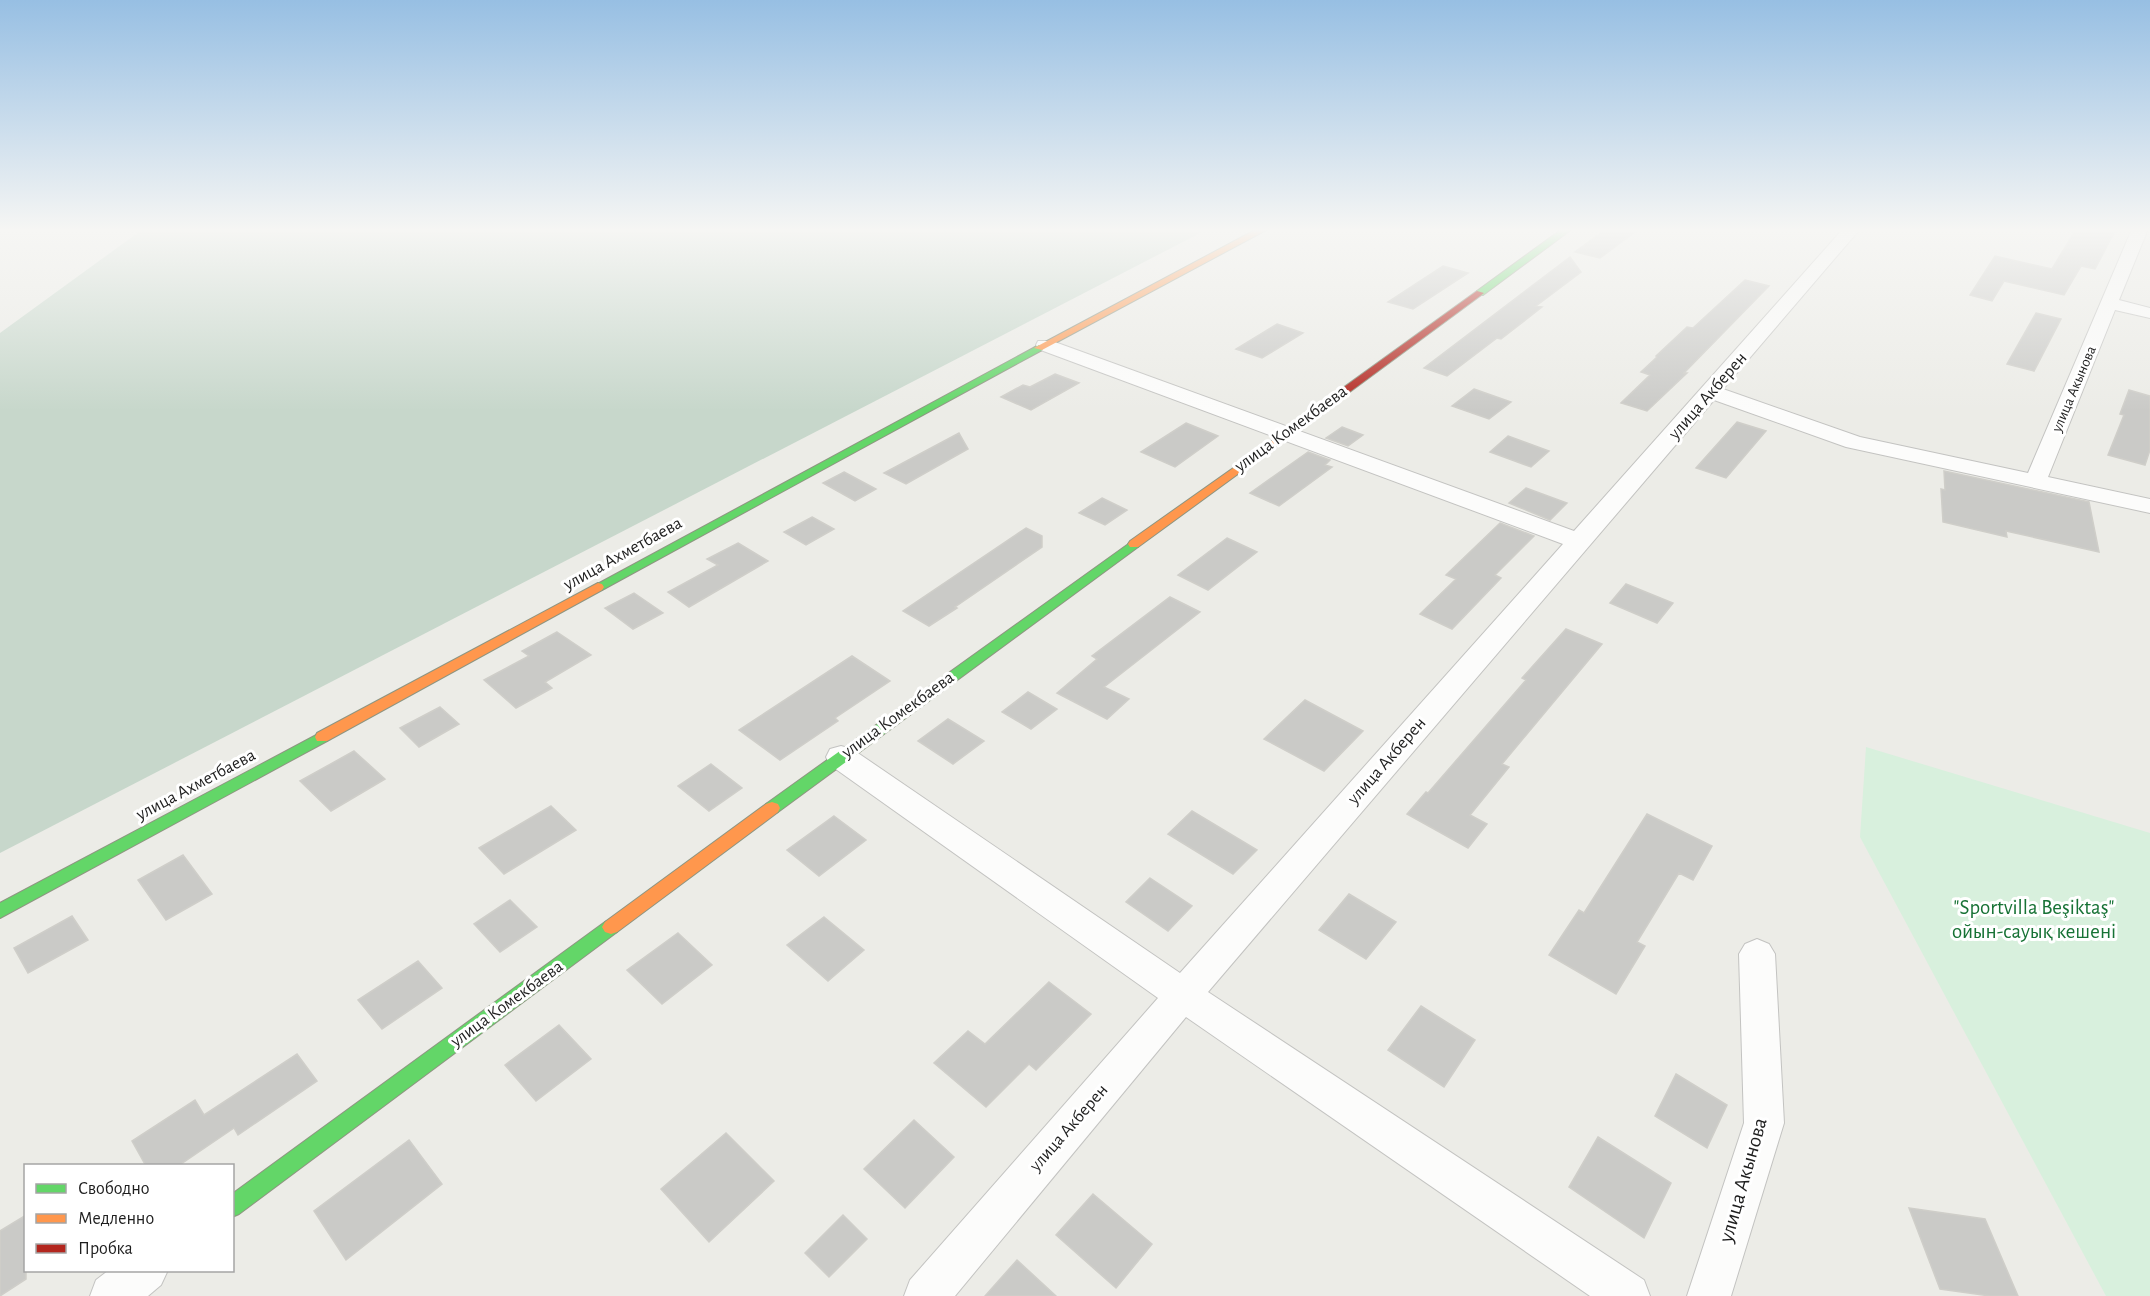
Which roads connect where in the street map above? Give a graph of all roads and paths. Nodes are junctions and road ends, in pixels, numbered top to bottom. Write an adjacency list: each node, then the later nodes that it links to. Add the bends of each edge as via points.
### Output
1 (1150, 289): 7 (street, улица Ахметбаева)
2 (1484, 289): 9 (street, улица Комекбаева)
3 (1800, 289): 8 (street, улица Акберен)
4 (2115, 289): 5 (street, улица Акынова)
5 (2109, 303): 6 (street); 10 (street, улица Акынова)
6 (2150, 313)
7 (1045, 345): 9 (street); 14 (street, улица Ахметбаева)
8 (1711, 392): 10 (street, via 1854,442); 12 (street, улица Акберен)
9 (1284, 434): 12 (street); 13 (street, улица Комекбаева)
10 (2035, 482): 11 (street)
11 (2150, 506)
12 (1580, 542): 16 (street, улица Акберен)
13 (841, 757): 16 (street); 17 (street, улица Комекбаева)
14 (0, 911)
15 (1756, 954): 22 (street, улица Акынова, via 1764,1123)
16 (1183, 995): 20 (street, улица Акберен); 21 (street)
17 (234, 1206)
18 (143, 1272): 19 (street)
19 (112, 1296)
20 (926, 1296)
21 (1628, 1296)
22 (1709, 1296)

